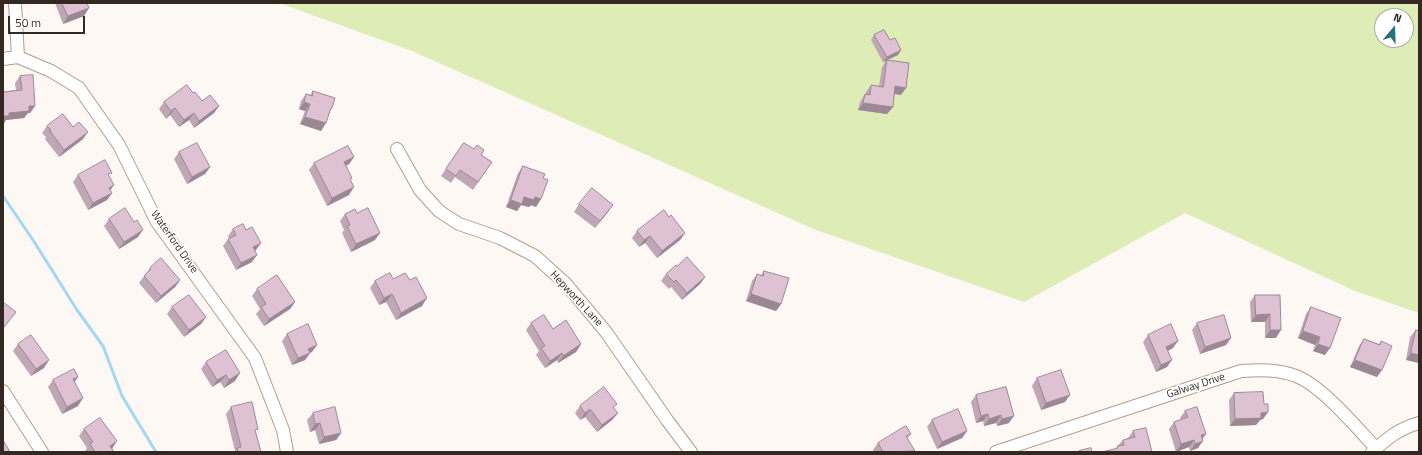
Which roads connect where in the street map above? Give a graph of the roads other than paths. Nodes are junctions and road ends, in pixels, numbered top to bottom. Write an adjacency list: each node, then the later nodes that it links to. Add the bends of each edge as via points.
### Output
1 (15, 3): 2 (street)
2 (18, 57): 3 (street); 9 (street, Waterford Drive, via 51,71 79,88 119,145 157,222 255,358 283,430)
3 (3, 59)
4 (397, 150): 10 (street, Hepworth Lane, via 420,190 439,211 459,224 500,238 535,256 566,284 606,332)
5 (3, 391): 8 (street)
6 (1419, 423): 7 (street, via 1390,436)
7 (1374, 450): 11 (street, Galway Drive, via 1319,390 1296,376 1263,369 1241,371)
8 (42, 452)
9 (287, 452)
10 (691, 452)
11 (996, 452)

